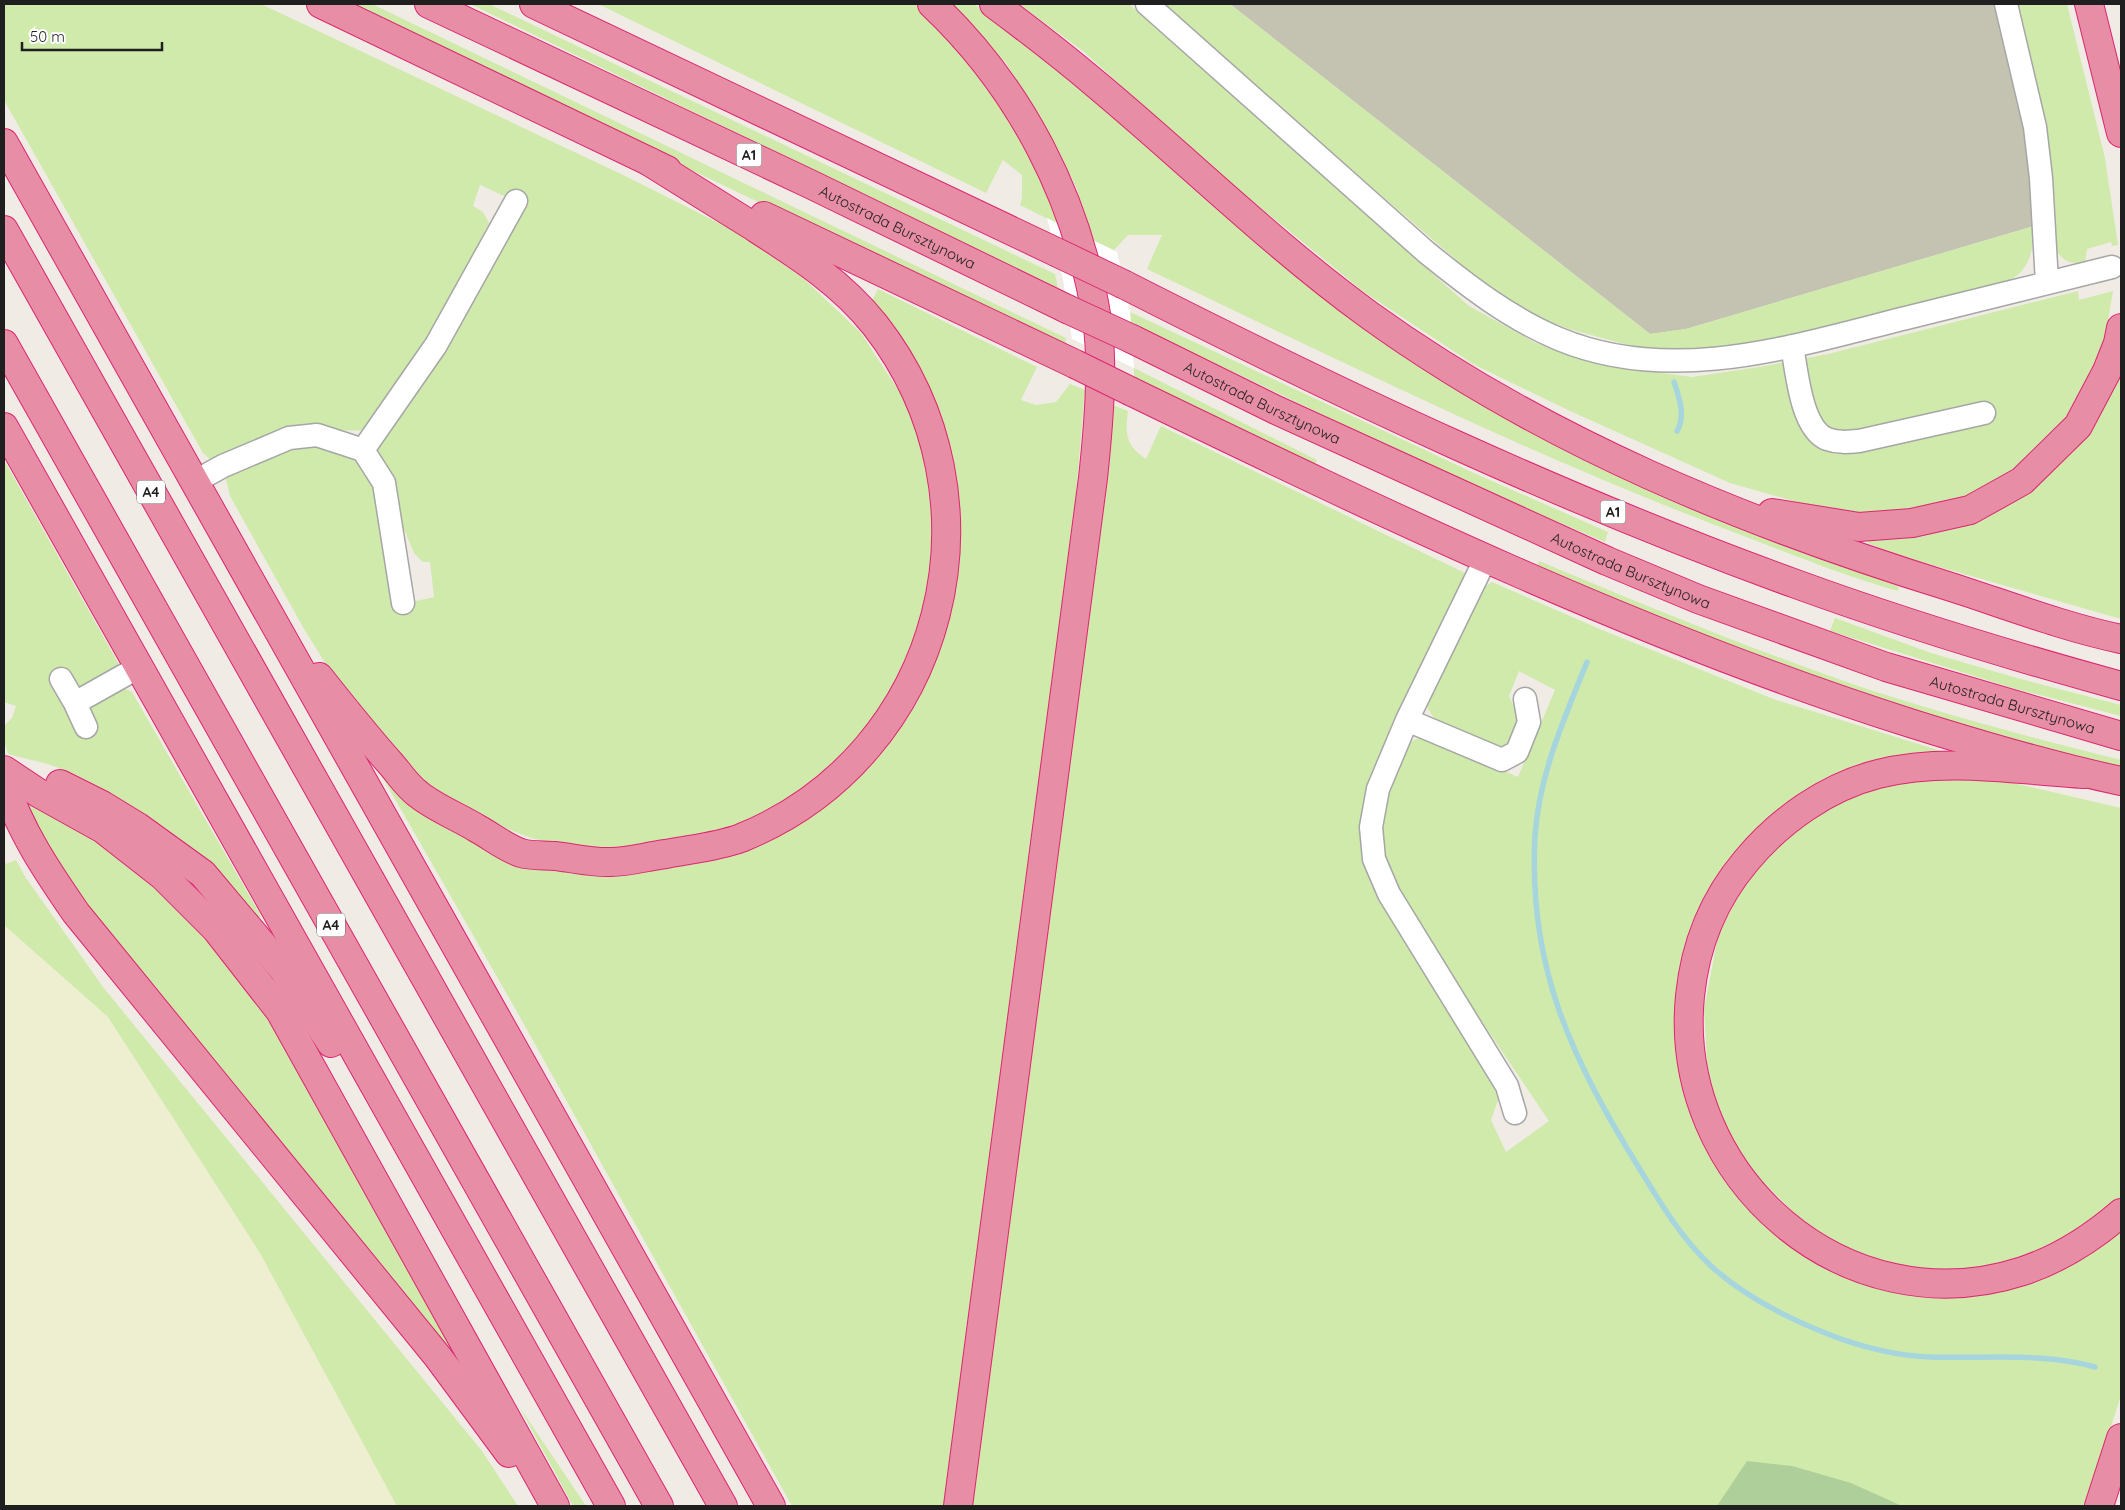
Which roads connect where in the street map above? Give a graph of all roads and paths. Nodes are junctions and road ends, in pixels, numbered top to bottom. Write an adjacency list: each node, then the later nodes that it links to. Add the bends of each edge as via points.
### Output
1 (321, 4): 11 (highway)
2 (429, 4): 35 (highway, Autostrada Bursztynowa / A1, bridge, via 801,179 1276,410 1606,561 1698,599 1886,667)
3 (534, 4): 30 (highway, A1, bridge, via 1347,394 1551,486 1673,538 1797,585 1919,626)
4 (932, 4): 51 (highway, via 978,52 1004,87 1052,169 1072,221 1089,281 1097,321 1098,353 1098,423 1092,487)
5 (994, 4): 23 (highway, via 1098,85 1235,208 1368,314 1442,365 1536,420 1645,475)
6 (1147, 4): 18 (street, via 1426,252 1511,316 1560,340 1607,353 1654,360 1726,359)
7 (2006, 4): 15 (street, via 2035,127)
8 (2089, 4): 9 (highway)
9 (2121, 133)
10 (4, 143): 22 (highway)
11 (650, 162): 24 (highway, bridge); 26 (highway, via 827,276 886,341 912,384 930,430 938,454 946,504 946,560 941,590 917,671 891,716 862,753 822,790 795,809 743,837 719,845 611,862 520,852 417,793)
12 (516, 201): 21 (street, via 436,345)
13 (4, 230): 49 (highway, A4)
14 (2112, 267): 15 (street)
15 (2047, 283): 18 (street)
16 (2121, 328): 23 (highway, via 2107,371 2078,426 2022,481 1970,510 1912,524 1859,527)
17 (4, 344): 48 (highway, A4)
18 (1792, 346): 19 (street, via 1806,412 1813,428 1826,438 1841,442 1858,441)
19 (1984, 414)
20 (4, 427): 28 (highway)
21 (362, 450): 22 (street, via 317,435 289,438); 25 (street, via 384,482)
22 (194, 482): 26 (highway)
23 (1717, 505): 27 (highway, via 1880,565)
24 (1485, 560): 33 (street); 38 (highway, via 1576,600 1819,694)
25 (403, 603)
26 (268, 614): 50 (highway)
27 (2121, 639)
28 (139, 667): 32 (street); 42 (highway)
29 (61, 678): 32 (street)
30 (2121, 686)
31 (1525, 699): 33 (street, via 1528,722 1517,752 1502,760)
32 (75, 703): 34 (street)
33 (1407, 720): 41 (street, via 1378,789 1370,826 1374,859 1389,894 1507,1086)
34 (86, 727)
35 (2121, 736)
36 (4, 762): 42 (highway, via 102,805 203,874 283,969 344,1062)
37 (4, 770): 46 (highway, via 103,829 163,876 216,929 280,1011)
38 (2084, 774): 40 (highway); 43 (highway, via 1960,765 1925,766 1858,780 1803,809 1754,852 1724,891 1711,916 1692,977 1688,1034 1700,1099 1708,1122 1734,1171 1767,1210 1789,1229 1812,1246 1837,1258 1900,1279 1944,1283 1991,1278 2022,1271 2049,1260 2100,1231)
39 (4, 782): 45 (highway, via 20,824 39,859 76,913 438,1357)
40 (2121, 782)
41 (1515, 1114)
42 (429, 1181): 47 (highway)
43 (2121, 1213)
44 (2121, 1438): 52 (highway)
45 (548, 1506)
46 (555, 1506)
47 (611, 1506)
48 (659, 1506)
49 (722, 1506)
50 (771, 1506)
51 (958, 1506)
52 (2099, 1506)

